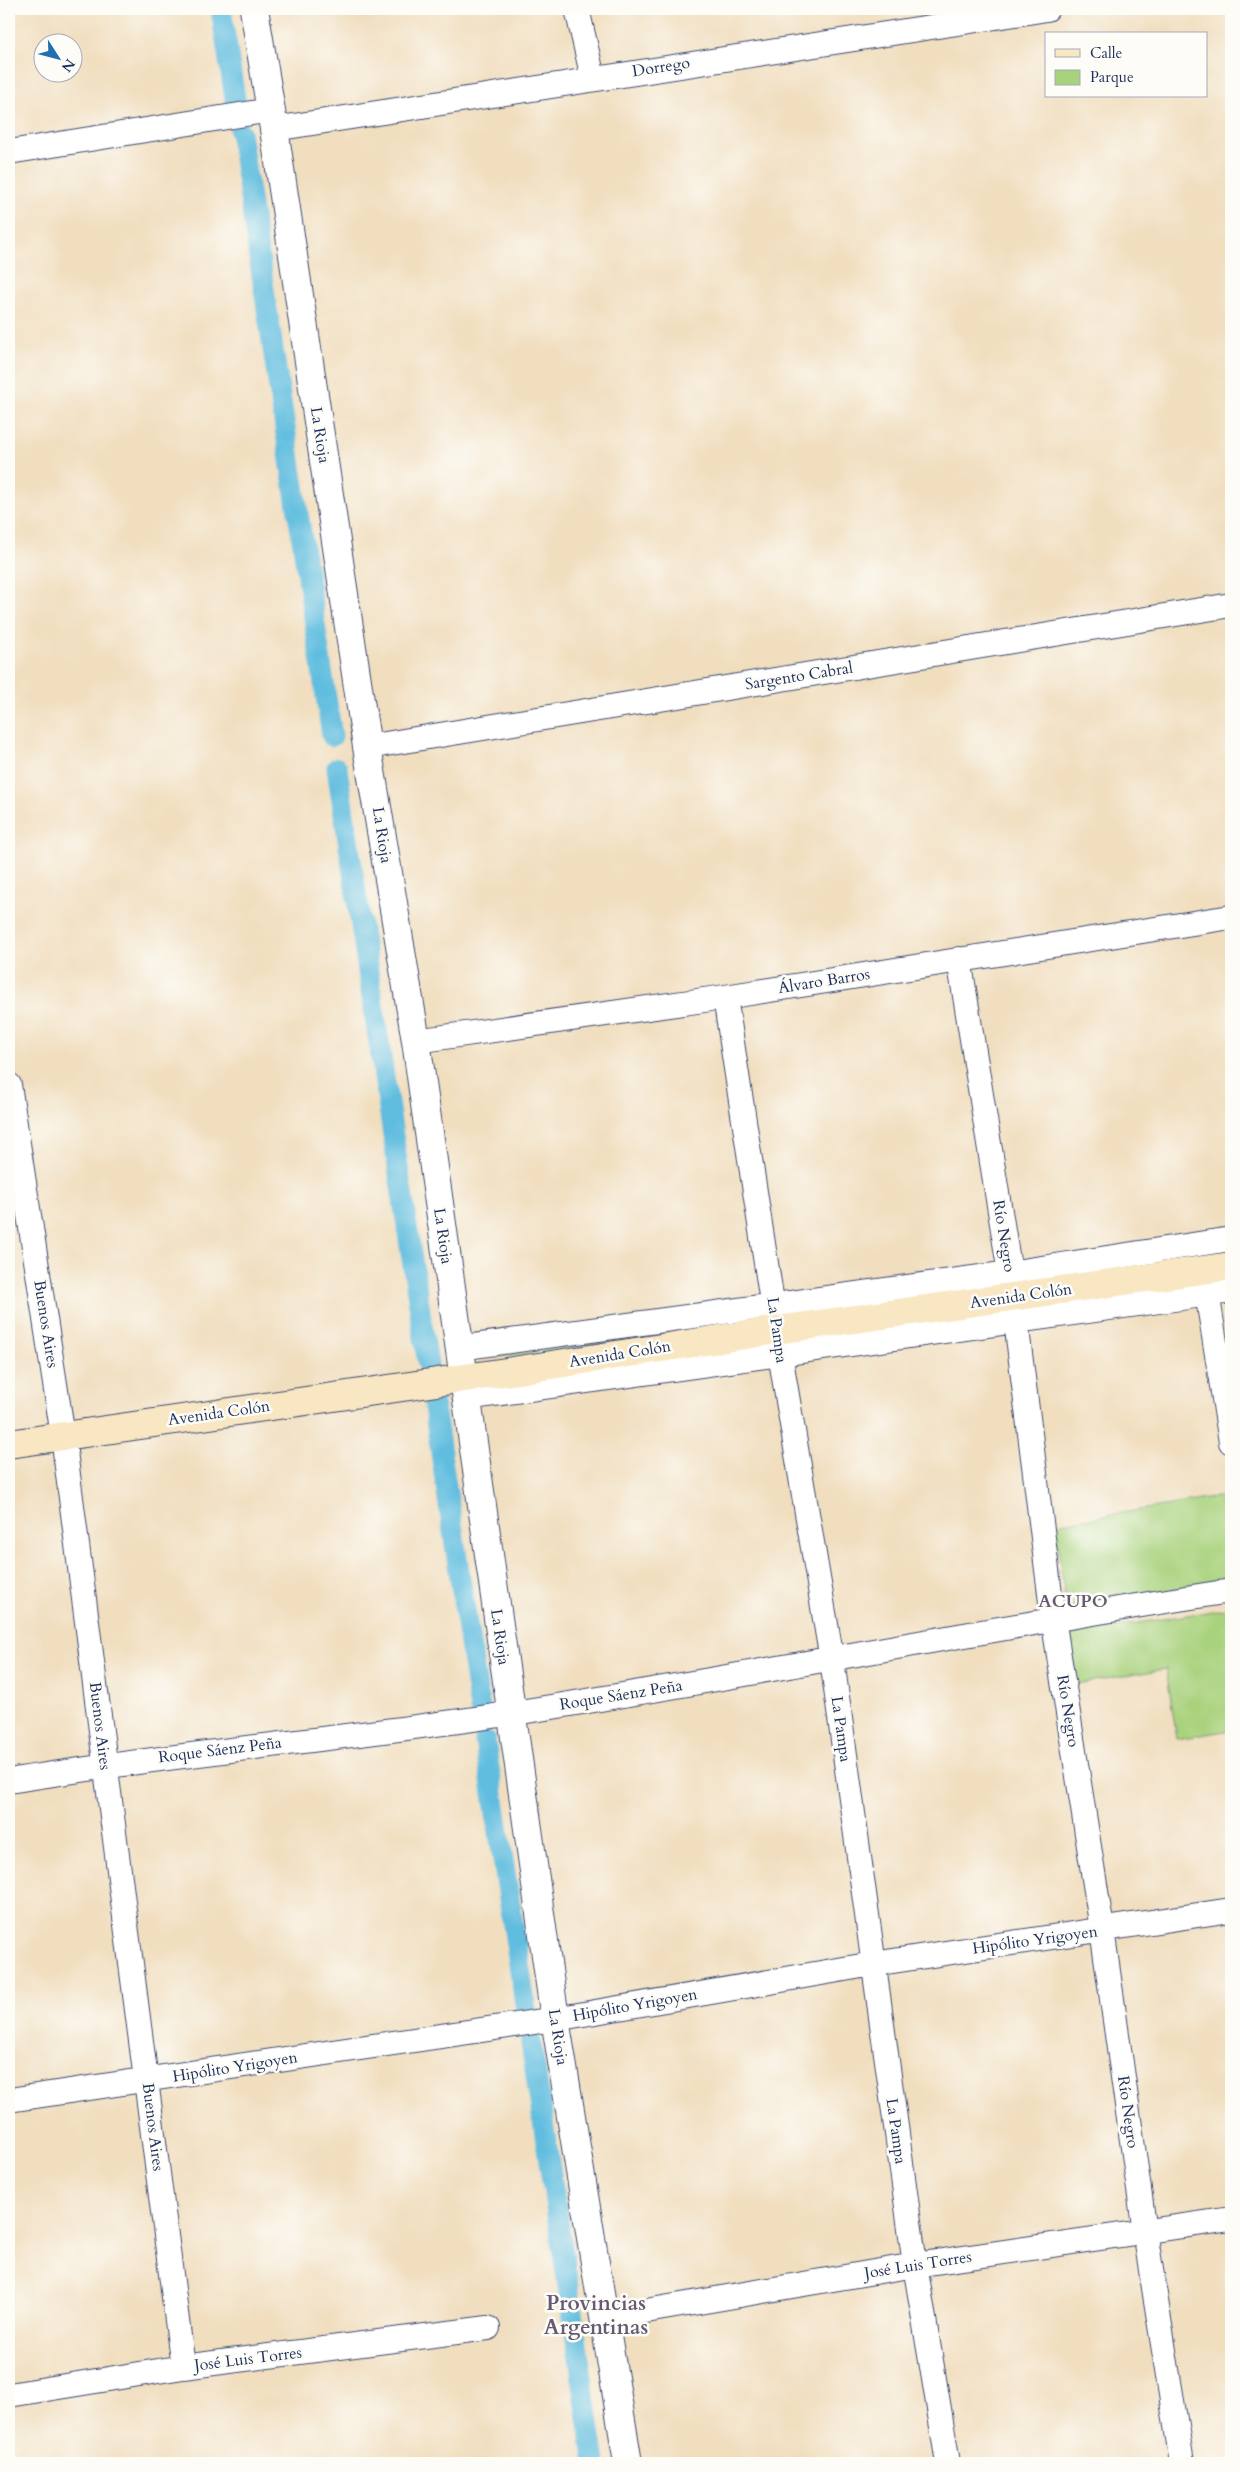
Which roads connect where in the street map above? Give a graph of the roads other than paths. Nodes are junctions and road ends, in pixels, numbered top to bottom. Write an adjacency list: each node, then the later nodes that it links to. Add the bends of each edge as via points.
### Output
1 (254, 9): 5 (street, La Rioja)
2 (577, 9): 4 (street)
3 (1048, 9): 4 (street, Dorrego)
4 (593, 78): 5 (street, Dorrego)
5 (273, 120): 6 (street, Dorrego); 8 (street, La Rioja)
6 (9, 152)
7 (1231, 605): 8 (street, Sargento Cabral)
8 (367, 747): 12 (street, La Rioja)
9 (1231, 918): 10 (street, Álvaro Barros)
10 (959, 959): 11 (street, Álvaro Barros); 19 (street, Río Negro)
11 (724, 997): 12 (street, Álvaro Barros); 20 (street, La Pampa)
12 (416, 1041): 21 (street, La Rioja)
13 (10, 1099): 23 (street, Buenos Aires)
14 (1231, 1238): 15 (street, Avenida Colón)
15 (1200, 1244): 17 (street); 19 (street, Avenida Colón)
16 (1231, 1266): 17 (main road, Avenida Colón)
17 (1206, 1283): 18 (street, Avenida Colón); 19 (main road, Avenida Colón); 24 (street)
18 (1231, 1291)
19 (1012, 1296): 20 (main road, Avenida Colón); 27 (street, Río Negro)
20 (777, 1330): 21 (street, Avenida Colón); 22 (main road, Avenida Colón); 28 (street, La Pampa)
21 (459, 1348): 22 (street, La Rioja)
22 (465, 1387): 23 (main road, Avenida Colón); 29 (street, La Rioja)
23 (63, 1436): 25 (main road, Avenida Colón); 30 (street, Buenos Aires)
24 (1231, 1442)
25 (9, 1444)
26 (1231, 1591): 27 (street, Roque Sáenz Peña)
27 (1053, 1618): 28 (street, Roque Sáenz Peña); 33 (street, Río Negro)
28 (832, 1660): 29 (street, Roque Sáenz Peña); 34 (street, La Pampa)
29 (510, 1713): 30 (street, Roque Sáenz Peña); 35 (street, La Rioja)
30 (105, 1765): 31 (street, Roque Sáenz Peña); 36 (street, Buenos Aires)
31 (9, 1781)
32 (1231, 1910): 33 (street, Hipólito Yrigoyen)
33 (1102, 1930): 34 (street, Hipólito Yrigoyen); 39 (street, Río Negro)
34 (873, 1964): 35 (street, Hipólito Yrigoyen); 40 (street, La Pampa)
35 (555, 2019): 36 (street, Hipólito Yrigoyen); 41 (street, La Rioja)
36 (148, 2081): 37 (street, Hipólito Yrigoyen); 43 (street, Buenos Aires)
37 (9, 2100)
38 (1231, 2220): 39 (street, José Luis Torres)
39 (1145, 2232): 40 (street, José Luis Torres); 47 (street, Río Negro)
40 (915, 2264): 41 (street, José Luis Torres); 46 (street, La Pampa)
41 (606, 2318): 45 (street, La Rioja)
42 (488, 2328): 43 (street, José Luis Torres)
43 (183, 2367): 44 (street, José Luis Torres)
44 (9, 2395)
45 (628, 2463)
46 (948, 2463)
47 (1182, 2463)

